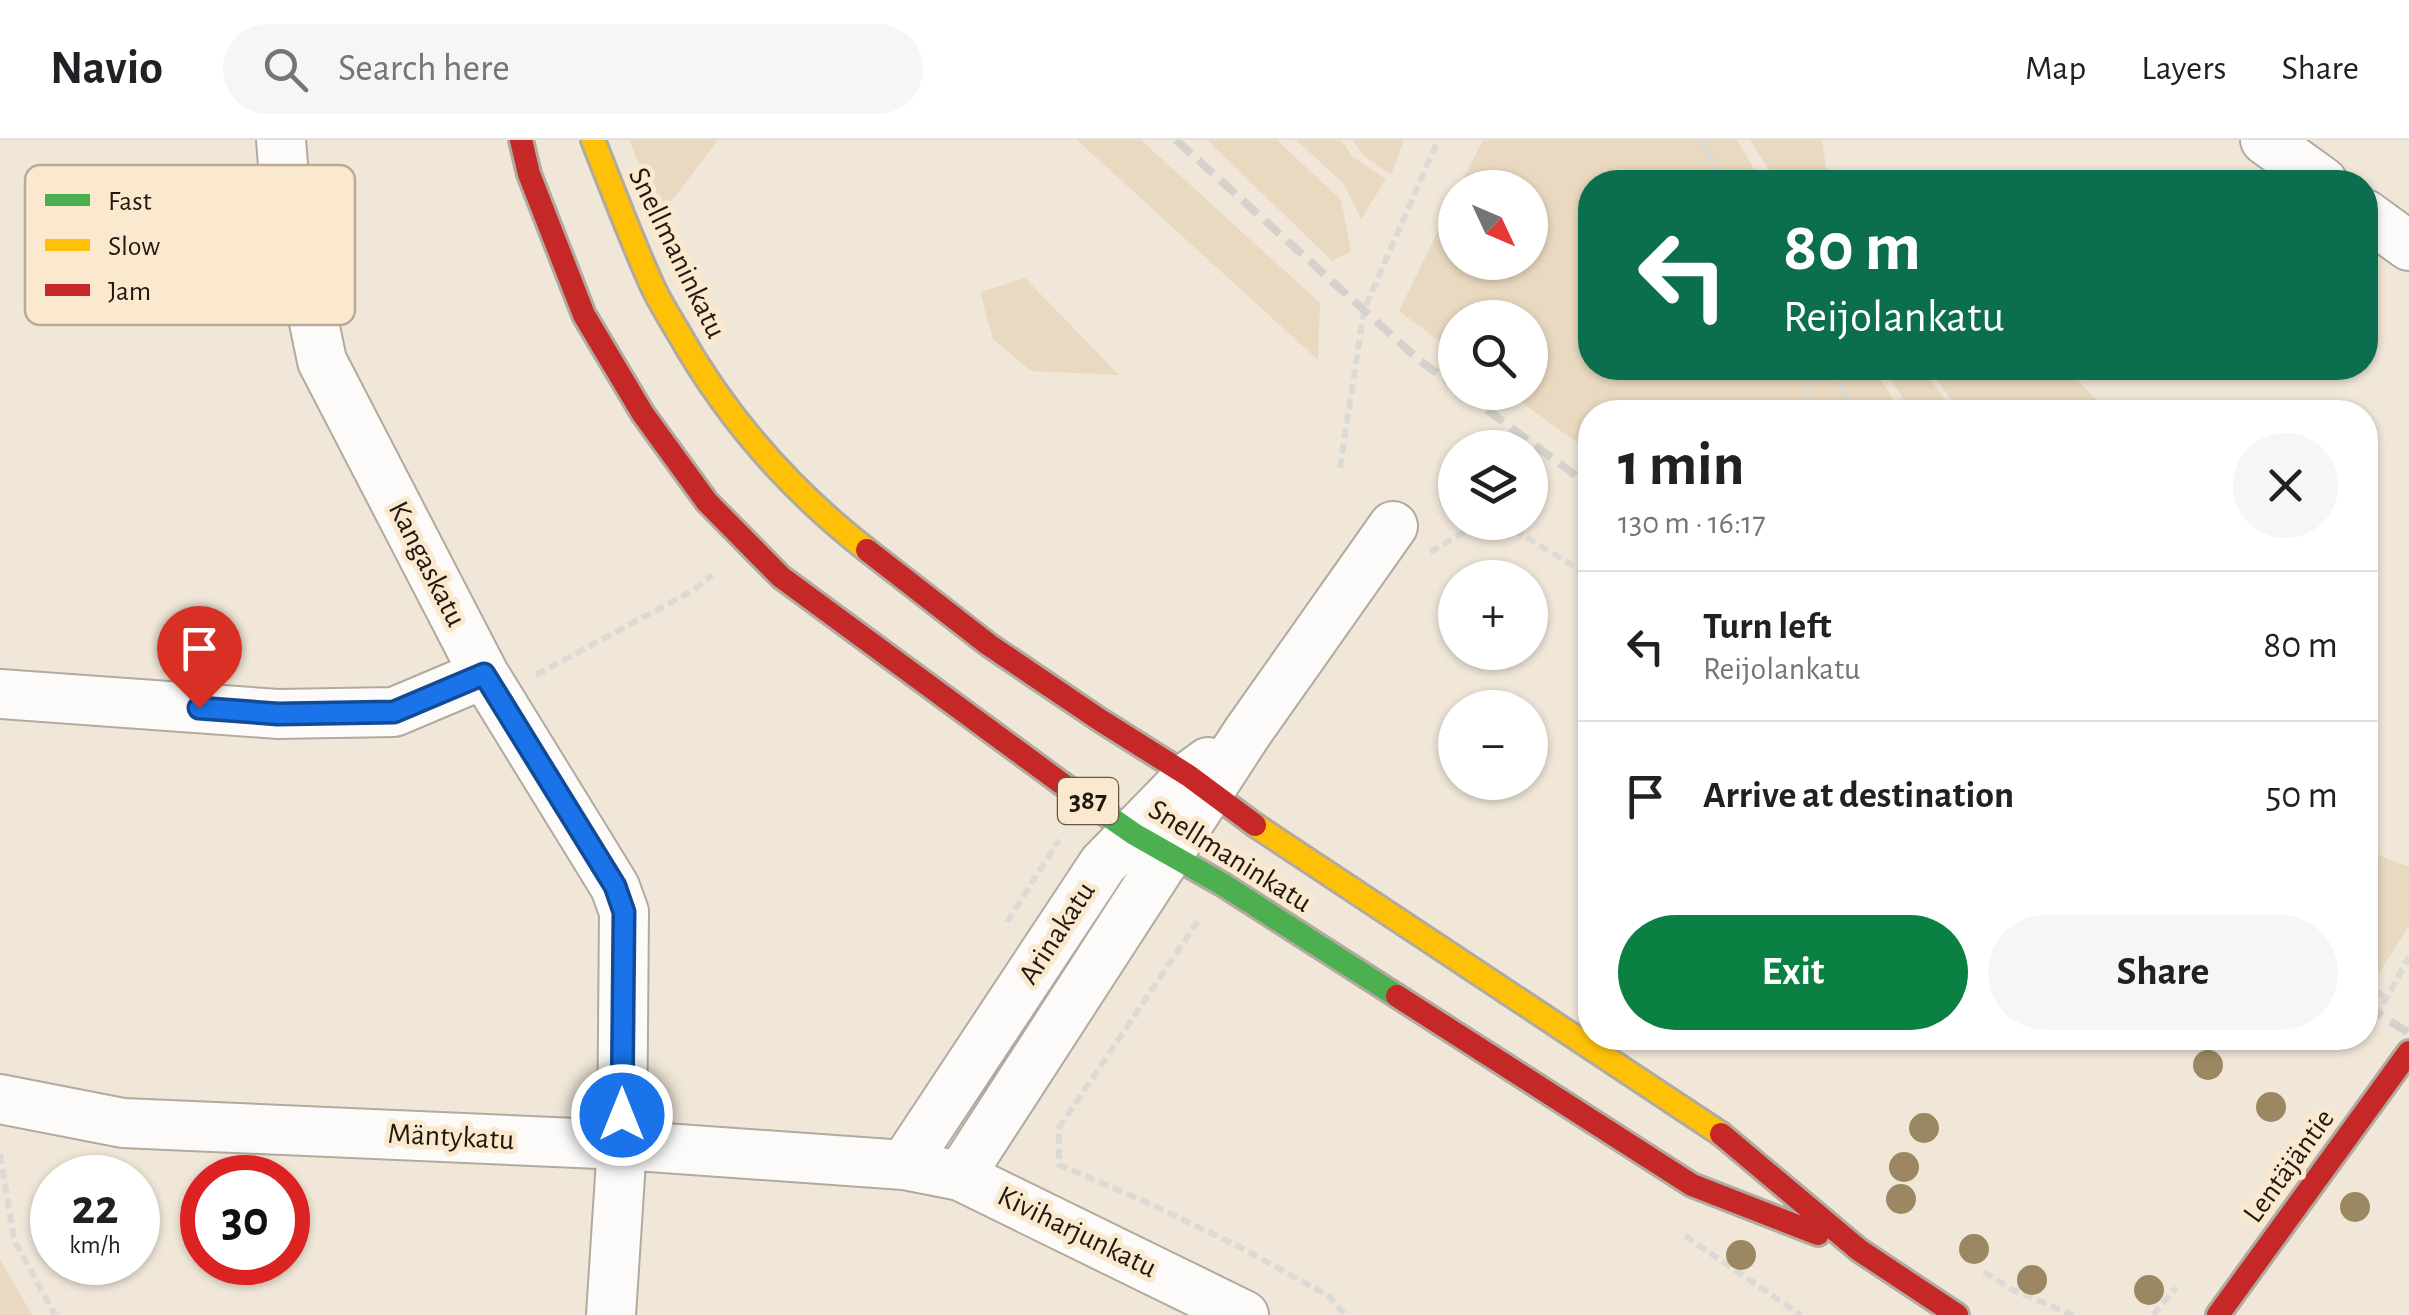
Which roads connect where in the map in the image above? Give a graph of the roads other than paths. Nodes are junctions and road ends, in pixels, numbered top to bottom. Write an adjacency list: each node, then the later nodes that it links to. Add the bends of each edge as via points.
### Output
1 (281, 140): 5 (street, Kangaskatu)
2 (521, 140): 14 (main road, Snellmaninkatu / 387, via 584,315 643,414 707,502 781,577)
3 (593, 140): 13 (main road, Snellmaninkatu, via 661,302 726,407 773,465 838,526 989,645)
4 (2265, 140): 6 (street)
5 (283, 165)
6 (2306, 170)
7 (2378, 223): 8 (street)
8 (2409, 246)
9 (315, 325): 11 (street, Kangaskatu, via 322,361)
10 (1411, 539): 13 (street, Arinakatu)
11 (506, 676): 12 (street, via 394,712 278,714); 19 (street, Kangaskatu, via 624,912)
12 (0, 694)
13 (1200, 783): 14 (street, Arinakatu); 15 (main road, Snellmaninkatu)
14 (1152, 844): 20 (street, Arinakatu, via 1103,864); 21 (street, Arinakatu); 22 (main road, Snellmaninkatu / 387, via 1692,1185)
15 (1578, 1039)
16 (1594, 1050): 22 (main road, Snellmaninkatu, via 1722,1135)
17 (2409, 1052): 26 (main road, Lentäjäntie)
18 (0, 1099): 19 (street, Mäntykatu, via 123,1123)
19 (622, 1145): 20 (street, Mäntykatu); 23 (street, Kangaskatu)
20 (904, 1165): 21 (street, Kiviharjunkatu)
21 (960, 1176): 24 (street, Kiviharjunkatu)
22 (1859, 1250): 25 (main road, Snellmaninkatu)
23 (611, 1315)
24 (1244, 1315)
25 (1957, 1315)
26 (2218, 1315)

